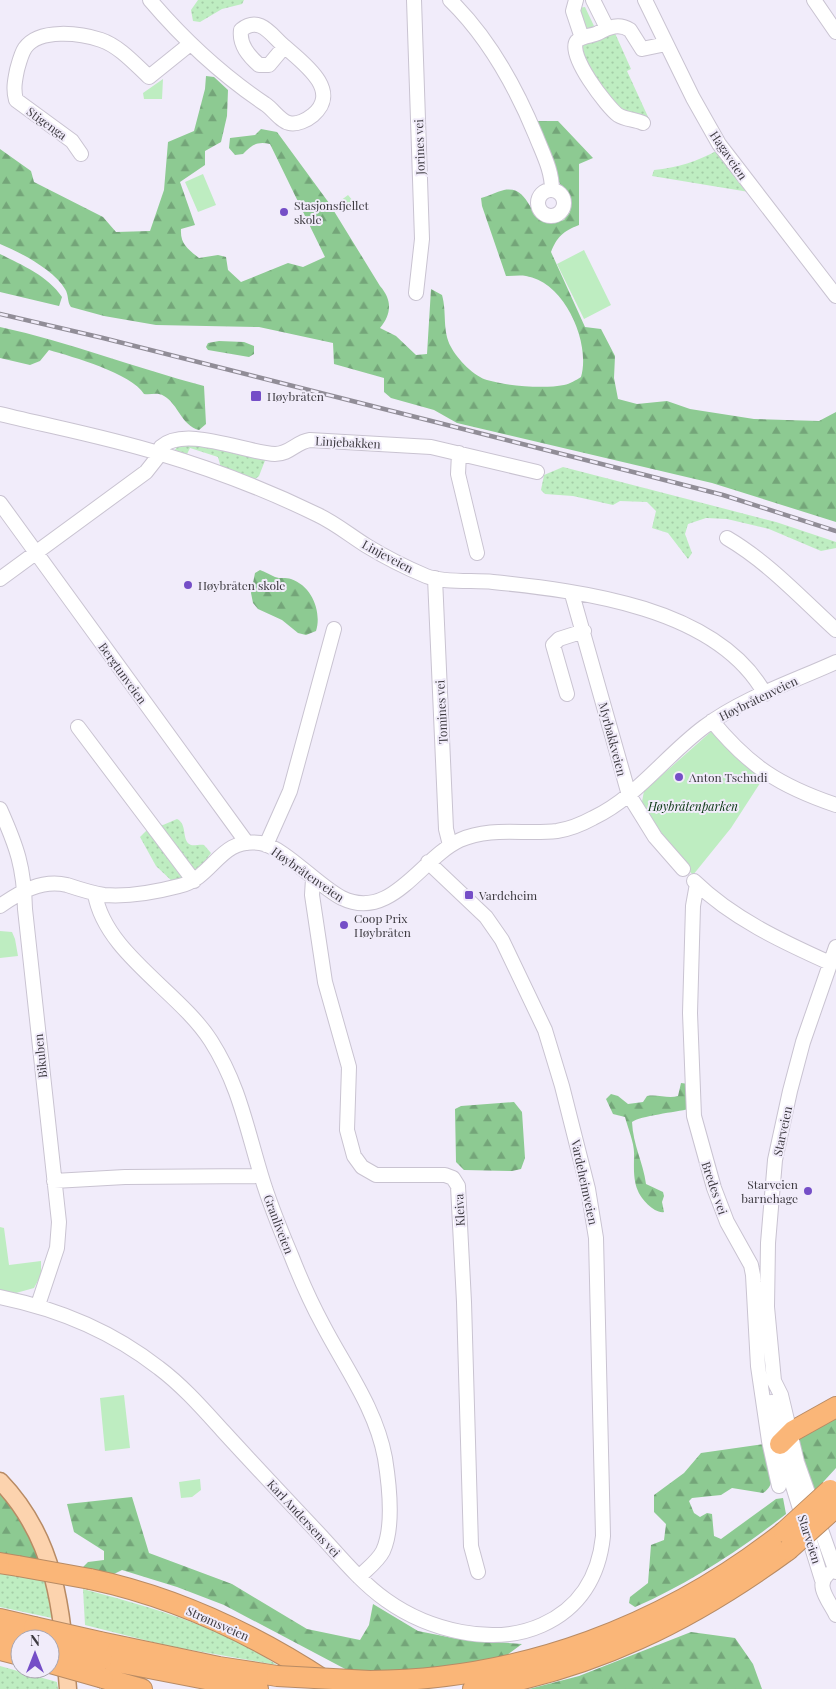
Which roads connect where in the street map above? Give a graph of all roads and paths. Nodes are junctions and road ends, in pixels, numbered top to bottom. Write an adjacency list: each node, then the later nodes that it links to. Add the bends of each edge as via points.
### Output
1 (150, 0): 11 (street)
2 (414, 0): 17 (street, Jorines vei, via 422,239)
3 (450, 0): 16 (street, via 476,28 514,86 550,171)
4 (576, 0): 10 (street, via 573,11)
5 (593, 0): 8 (street)
6 (645, 0): 12 (street, Hagaveien)
7 (814, 0): 9 (street)
8 (607, 28): 10 (street); 12 (street, via 624,26 642,49)
9 (836, 32)
10 (582, 38): 14 (street, via 575,46 587,79 618,115)
11 (190, 44): 13 (street, via 250,96 285,122 295,123 316,113 323,90 317,77); 15 (street, Stigenga, via 149,77 102,40 58,35 42,37 24,49 15,77 16,100 72,141)
12 (666, 44): 18 (street, Hagaveien, via 719,144)
13 (284, 47)
14 (643, 124)
15 (81, 154)
16 (552, 190)
17 (416, 293)
18 (836, 296)
19 (0, 414): 20 (street, Linjeveien)
20 (159, 453): 21 (street, Linjebakken, via 164,444 183,440 209,441 273,454 285,453 298,443 310,440 432,447); 26 (street, via 146,472); 27 (street, Linjeveien, via 248,485 319,516 367,546)
21 (459, 453): 22 (street, Linjebakken); 25 (street, via 458,474)
22 (537, 472)
23 (0, 503): 26 (street, Bergtunveien)
24 (727, 538): 31 (street, via 777,576)
25 (476, 552)
26 (35, 553): 28 (street); 41 (street, Bergtunveien)
27 (435, 578): 29 (street, Linjeveien, via 493,582); 43 (street, Tomines vei, via 446,829)
28 (0, 579)
29 (572, 594): 32 (street, Myrbakkveien); 35 (street, Linjeveien, via 635,606 688,626 745,666)
30 (334, 629): 42 (street, via 290,791)
31 (836, 630)
32 (584, 631): 34 (street, via 559,639 553,645); 38 (street, Myrbakkveien)
33 (836, 662): 35 (street, Høybråtenveien)
34 (567, 694)
35 (764, 694): 36 (street, Høybråtenveien)
36 (712, 721): 38 (street, Høybråtenveien); 39 (street, via 741,754 765,773 795,790)
37 (78, 727): 47 (street)
38 (629, 795): 43 (street, Høybråtenveien, via 604,813 567,829 484,833); 45 (street, Myrbakkveien, via 655,836)
39 (836, 805)
40 (0, 809): 48 (street, Bikuben, via 17,846)
41 (246, 843): 42 (street, Høybråtenveien); 47 (street, via 227,850)
42 (266, 845): 46 (street, Høybråtenveien)
43 (450, 845): 44 (street, Høybråtenveien)
44 (428, 862): 46 (street, Høybråtenveien, via 398,890 370,904 348,901); 63 (street, Vardeheimveien, via 486,917 512,957 546,1030 565,1095 588,1189 596,1238)
45 (683, 869)
46 (313, 879): 65 (street, Kleiva, via 312,895 325,982 349,1067 347,1130 354,1156 362,1167 376,1175 445,1175 453,1178 458,1186 471,1546)
47 (194, 881): 49 (street, via 141,893)
48 (24, 891): 49 (street, via 51,883); 50 (street); 54 (street, Bikuben)
49 (95, 894): 53 (street, Granliveien, via 101,915 127,953 191,1014 212,1042 239,1093)
50 (0, 906)
51 (836, 947): 52 (street, Starveien)
52 (830, 963): 58 (street, Starveien, via 790,1091 773,1176 767,1307 774,1381 781,1395); 60 (street, Bredes vei, via 754,926 695,883 690,1013 694,1116 727,1222 751,1265 758,1366)
53 (261, 1176): 54 (street); 67 (street, Granliveien, via 316,1310 365,1398 384,1457 389,1502 386,1539 379,1557)
54 (54, 1181): 56 (street, Bikuben, via 58,1239)
55 (0, 1298): 56 (street, Karl Andersens vei)
56 (38, 1305): 67 (street, Karl Andersens vei, via 103,1331 161,1369)
57 (836, 1408): 58 (highway)
58 (785, 1439): 66 (street, Starveien); 68 (street, Starveien)
59 (0, 1481): 77 (main road, via 31,1522 48,1559 62,1613)
60 (779, 1486)
61 (834, 1497): 62 (highway, bridge)
62 (786, 1541): 75 (highway, bridge, via 644,1620 529,1661 472,1673 370,1681); 81 (highway, via 726,1594 647,1637 575,1665)
63 (602, 1545): 67 (street, Karl Andersens vei, via 591,1580 575,1603 554,1619 518,1632 470,1633 436,1625 395,1606)
64 (9, 1564): 80 (highway, Strømsveien, bridge, via 137,1591 231,1626)
65 (478, 1572)
66 (836, 1572): 68 (street, Starveien)
67 (360, 1576)
68 (822, 1580): 69 (street, Starveien, via 822,1587)
69 (832, 1597): 70 (street, Starveien)
70 (836, 1615)
71 (0, 1619): 72 (highway)
72 (18, 1629)
73 (60, 1645): 75 (highway, bridge)
74 (60, 1650): 75 (highway, bridge)
75 (102, 1660): 76 (highway, bridge); 78 (highway); 79 (highway)
76 (60, 1662)
77 (68, 1689)
78 (142, 1689)
79 (258, 1689)
80 (337, 1689)
81 (473, 1689)

